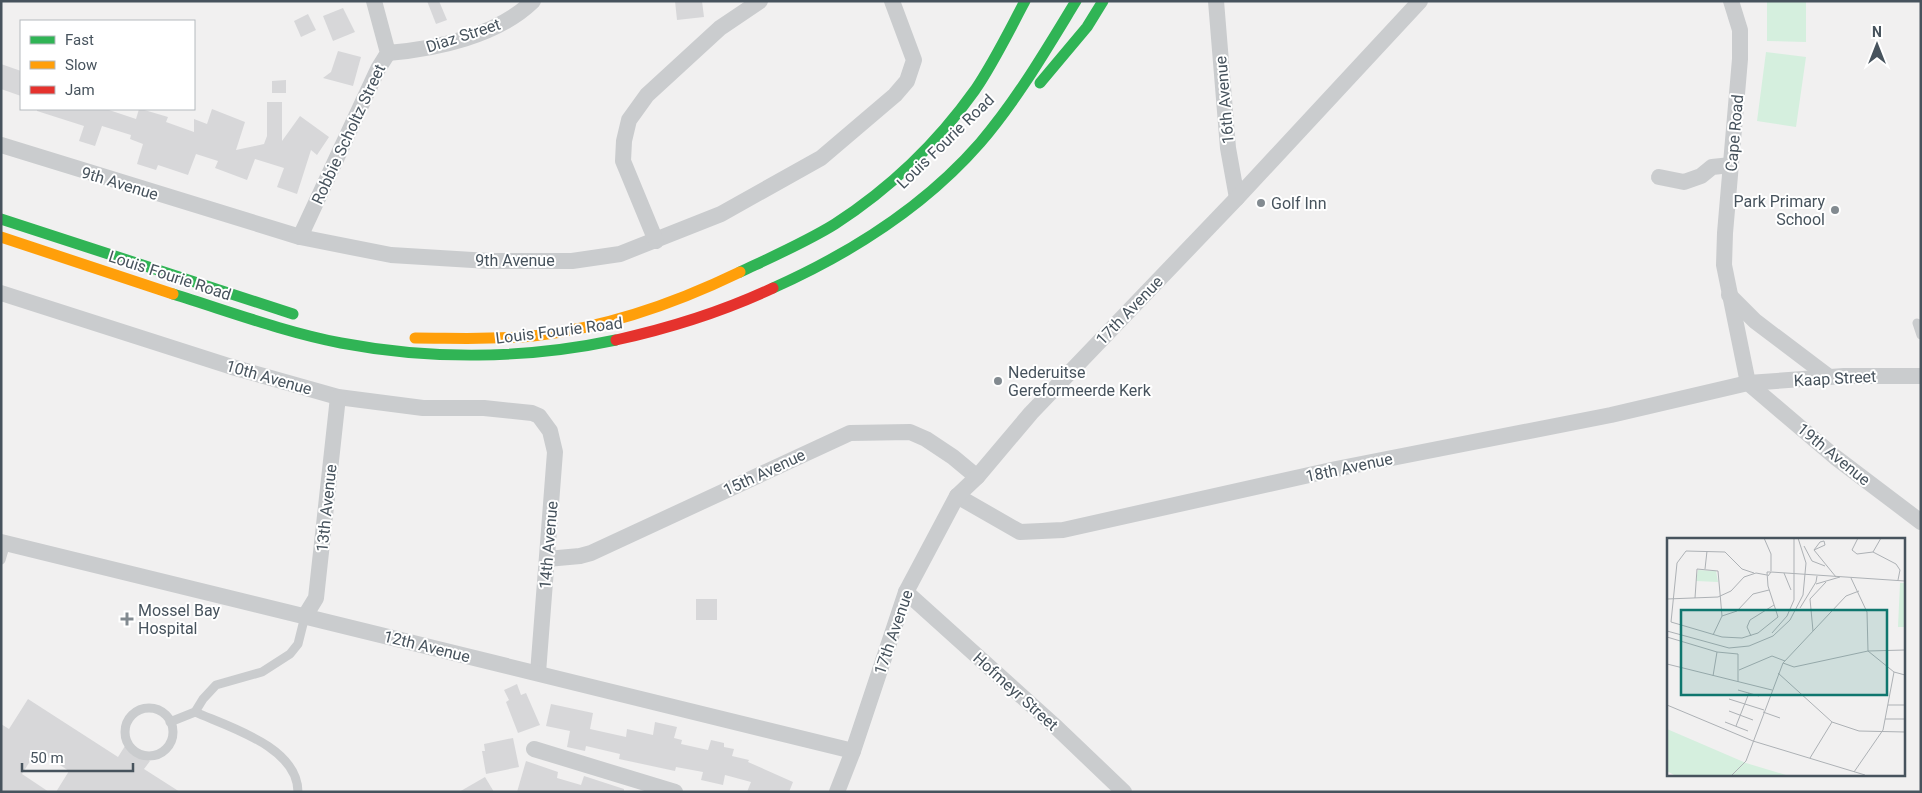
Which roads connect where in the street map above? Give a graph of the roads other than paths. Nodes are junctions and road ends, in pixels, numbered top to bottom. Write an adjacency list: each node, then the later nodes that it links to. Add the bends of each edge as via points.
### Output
1 (374, 1): 11 (street, Robbie Scholtz Street)
2 (533, 1): 11 (street, Diaz Street, via 500,24 452,42)
3 (760, 1): 21 (street, via 713,35 647,95 629,120 623,161)
4 (892, 1): 21 (street, 9th Avenue, via 914,60 907,81 895,95 821,158 721,214)
5 (1025, 1): 12 (main road, Louis Fourie Road, via 997,57 966,102 927,147 892,180 834,224 758,265 674,299 597,322 523,336 411,338 489,343 590,337 653,324 766,286 855,238 936,176 985,130)
6 (1076, 1): 12 (main road, Louis Fourie Road)
7 (1103, 1): 16 (main road, via 1087,26 1004,128)
8 (1216, 1): 17 (street, 16th Avenue, via 1228,148)
9 (1420, 1): 17 (street, 17th Avenue)
10 (1731, 1): 14 (street, Cape Road, via 1740,30)
11 (388, 53): 20 (street, Robbie Scholtz Street)
12 (1039, 61): 16 (main road, Louis Fourie Road, via 1017,97 988,133)
13 (1, 145): 20 (street, 9th Avenue)
14 (1731, 165): 15 (street, via 1712,167 1701,176 1684,182); 23 (street, Cape Road, via 1724,250)
15 (1658, 177)
16 (942, 181): 19 (main road, Louis Fourie Road, via 859,244 769,293 700,319 637,336 544,351 448,355 342,343 277,326)
17 (1237, 198): 32 (street, 17th Avenue, via 1031,413)
18 (1, 219): 24 (main road, Louis Fourie Road)
19 (1, 237)
20 (300, 237): 21 (street, 9th Avenue, via 391,255 489,261 572,261 620,254)
21 (656, 241)
22 (1, 293): 30 (street, 10th Avenue, via 232,367)
23 (1729, 295): 28 (street, via 1755,321); 29 (street, Cape Road)
24 (301, 316)
25 (1917, 323): 26 (lane)
26 (1921, 335)
27 (1921, 376): 28 (street, Kaap Street)
28 (1828, 377): 29 (street, Kaap Street)
29 (1748, 383): 33 (street, 18th Avenue, via 1611,415 1327,471 1063,530 1020,532); 34 (street, 19th Avenue)
30 (338, 397): 31 (street, 10th Avenue, via 423,408 520,410 532,412); 39 (street, 13th Avenue, via 316,598)
31 (543, 421): 36 (street, 14th Avenue, via 552,436 555,452)
32 (977, 477): 33 (street, 17th Avenue); 36 (street, 15th Avenue, via 939,448 910,432 850,433 591,553)
33 (957, 496): 38 (street, 17th Avenue)
34 (1921, 522)
35 (4, 543): 37 (lane); 39 (street, 12th Avenue)
36 (547, 559): 40 (street, 14th Avenue)
37 (1, 560)
38 (906, 592): 44 (street, 17th Avenue); 49 (street, Hofmeyr Street)
39 (306, 616): 40 (street, 12th Avenue); 41 (lane, via 298,644 290,654 262,672 216,685)
40 (538, 673): 44 (street, 12th Avenue)
41 (195, 712): 42 (lane); 46 (lane, via 252,737 277,752 291,768 298,783)
42 (170, 722): 42 (lane, via 166,715 153,708 138,710 128,721 127,742 138,753 152,756 159,753 170,743)
43 (534, 749): 45 (street)
44 (853, 751): 48 (street, 17th Avenue)
45 (635, 786): 47 (street)
46 (298, 792)
47 (675, 792)
48 (837, 792)
49 (1124, 792)

